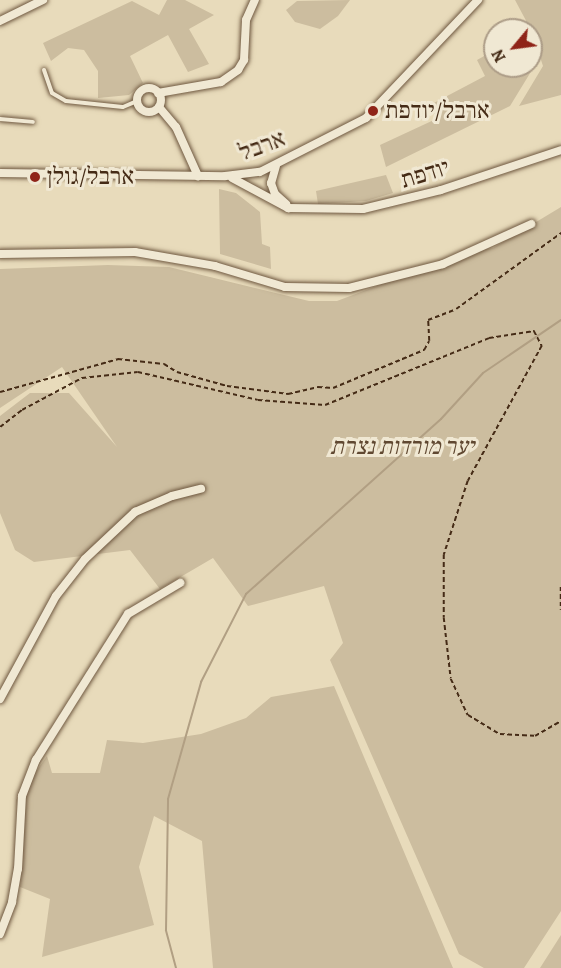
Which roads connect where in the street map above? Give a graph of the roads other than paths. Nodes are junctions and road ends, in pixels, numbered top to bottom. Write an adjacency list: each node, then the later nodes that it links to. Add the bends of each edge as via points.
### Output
1 (43, 0): 4 (street)
2 (255, 0): 6 (street, via 246,20 244,60 238,70 221,82)
3 (478, 0): 12 (street, ארבל, via 366,118)
4 (0, 21)
5 (44, 70): 7 (lane, via 52,93 66,101 123,107)
6 (158, 93): 7 (street, via 147,89); 8 (street)
7 (137, 101): 8 (street, via 145,111)
8 (159, 107): 14 (street, via 176,127)
9 (0, 119): 10 (lane)
10 (33, 122)
11 (561, 150): 16 (street, יודפת, via 388,206 330,212)
12 (279, 164): 15 (street, ארבל, via 243,176); 16 (street, via 271,176 274,194)
13 (0, 173): 14 (street, ארבל)
14 (198, 176): 15 (street, ארבל)
15 (225, 176): 16 (street, יודפת)
16 (294, 209)
17 (531, 224): 18 (street, via 443,264 384,282 337,289 285,287 215,266 135,252)
18 (0, 254)
19 (201, 489): 21 (street, via 135,512 85,559 56,596)
20 (180, 583): 22 (street, via 128,614 36,760 22,796 18,869 12,902)
21 (0, 699)
22 (0, 934)

